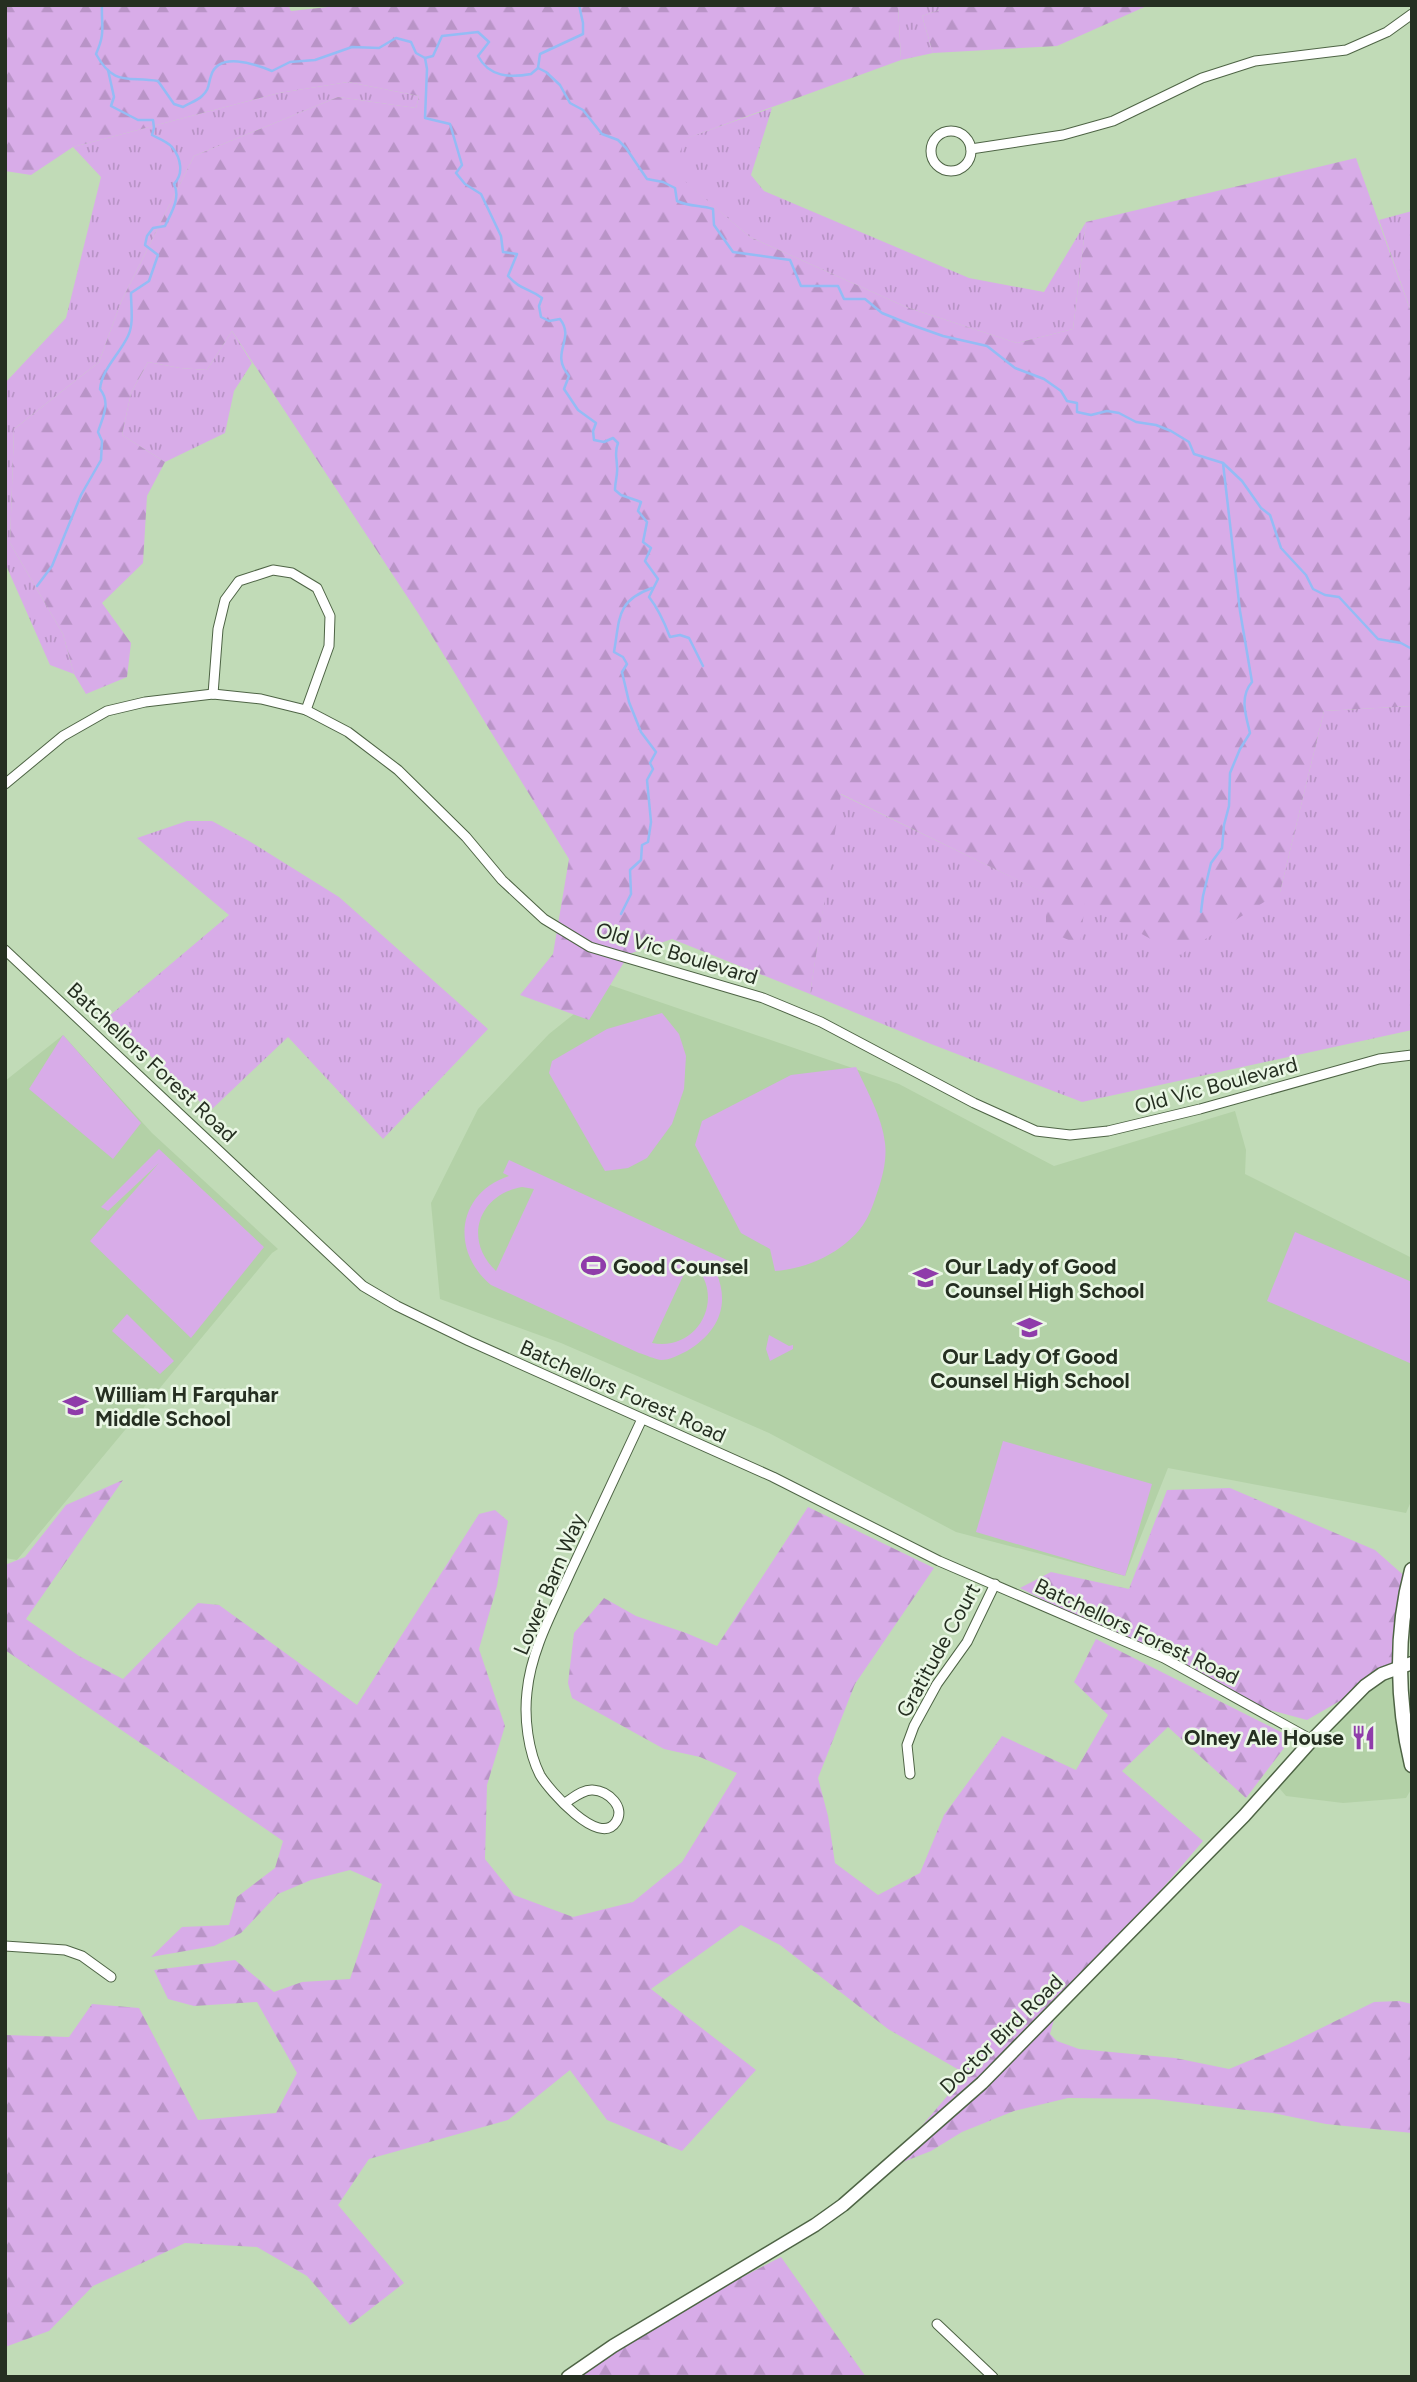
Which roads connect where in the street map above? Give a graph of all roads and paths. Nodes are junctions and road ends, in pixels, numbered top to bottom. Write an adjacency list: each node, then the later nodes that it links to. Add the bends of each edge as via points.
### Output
1 (1412, 14): 2 (street, via 1387,32 1346,50 1255,61 1202,78 1113,121 1063,135)
2 (971, 149): 2 (street, via 966,138 949,131 934,140 932,157 941,169 957,170 969,160)
3 (213, 694): 4 (street, Old Vic Boulevard); 4 (street, via 225,600 239,581 273,570 292,573 317,589 331,616 329,646); 5 (street, Old Vic Boulevard, via 107,711 63,736)
4 (306, 710): 7 (street, Old Vic Boulevard, via 348,732 398,770 544,919 590,947 763,998 821,1022 1036,1131 1070,1135 1108,1131 1379,1059)
5 (5, 785)
6 (5, 950): 8 (street, Batchellors Forest Road, via 363,1286 469,1341)
7 (1412, 1055)
8 (642, 1419): 10 (street, Batchellors Forest Road); 15 (street, Lower Barn Way, via 548,1620 532,1665 527,1692 533,1757 541,1776)
9 (1412, 1570): 11 (main road, via 1403,1621)
10 (995, 1584): 12 (street, Batchellors Forest Road, via 1164,1658); 14 (street, Gratitude Court, via 967,1642 914,1726 907,1745)
11 (1406, 1665): 12 (main road, Doctor Bird Road, via 1365,1686); 13 (main road, via 1403,1724)
12 (1312, 1740): 19 (main road, Doctor Bird Road, via 1244,1816 982,2083 843,2205)
13 (1412, 1765)
14 (910, 1774)
15 (565, 1803): 15 (street, Lower Barn Way, via 600,1829 616,1823 619,1814 611,1797 594,1790)
16 (5, 1946): 17 (street, via 65,1950)
17 (111, 1977)
18 (937, 2324): 20 (street)
19 (568, 2377)
20 (993, 2377)

